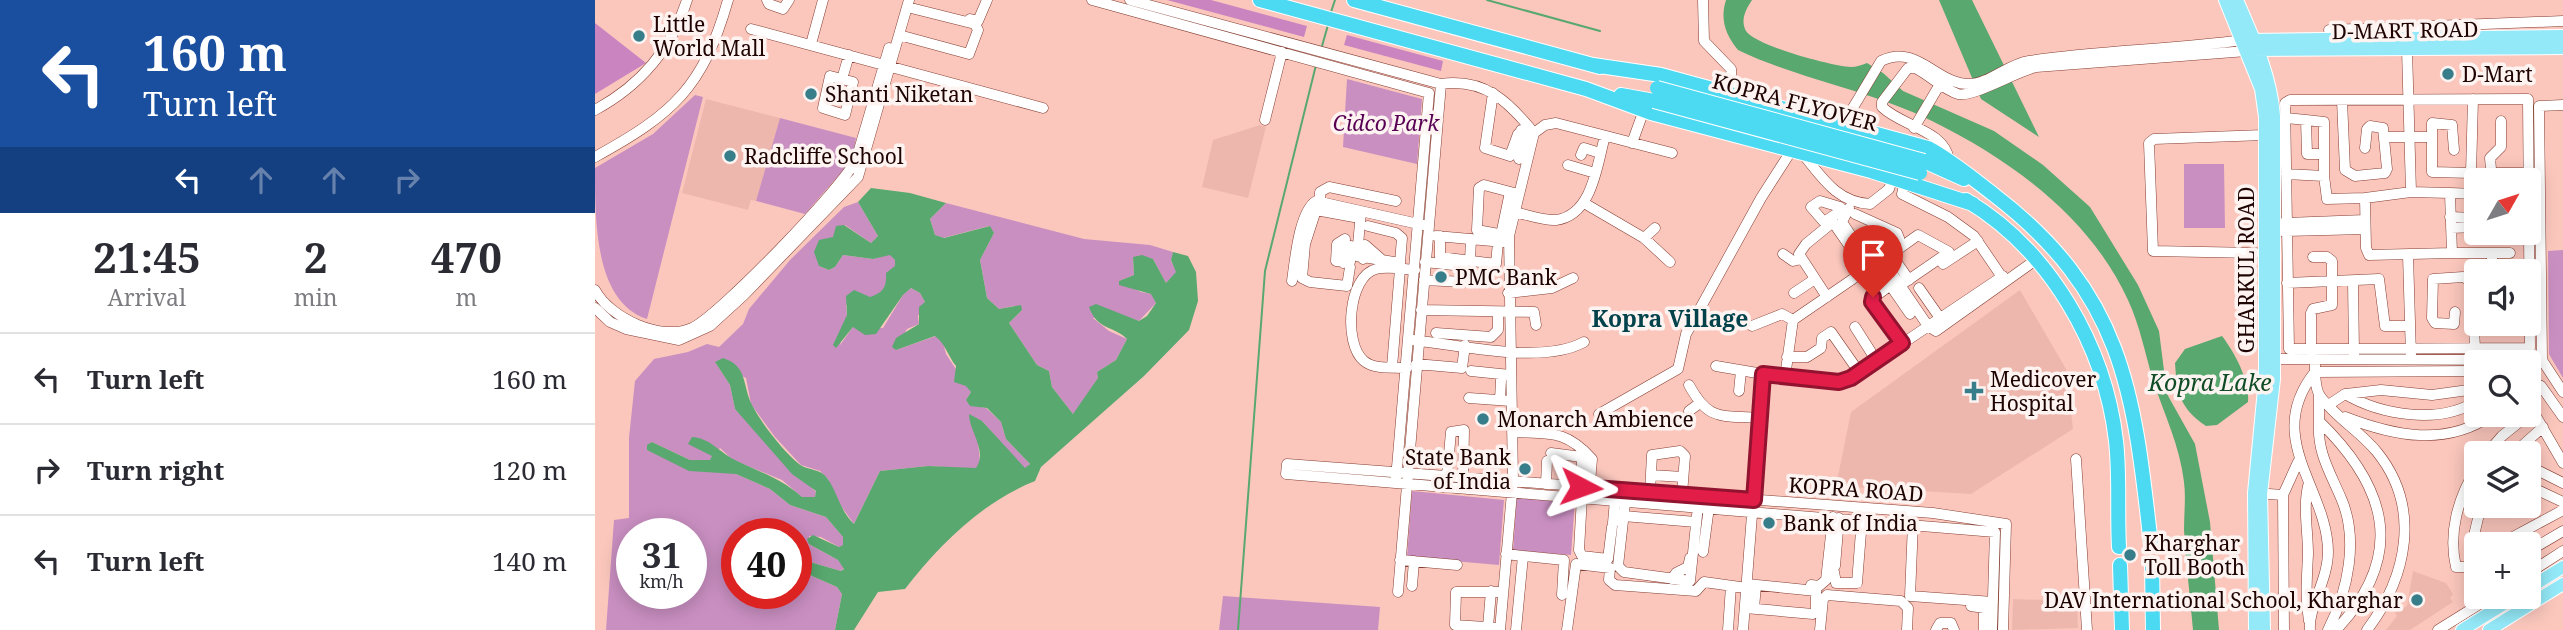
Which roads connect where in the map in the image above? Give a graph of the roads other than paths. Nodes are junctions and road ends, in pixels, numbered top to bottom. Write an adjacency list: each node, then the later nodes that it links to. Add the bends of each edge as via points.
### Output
1 (687, 0): 44 (street, via 658,60 628,89)
2 (728, 0): 67 (street, via 710,54 680,99 653,123)
3 (767, 0): 4 (street, via 783,9)
4 (789, 0)
5 (823, 0): 21 (street)
6 (986, 0): 14 (street, via 978,21)
7 (1092, 0): 20 (street)
8 (1130, 0): 20 (street)
9 (1260, 0): 40 (highway, KOPRA FLYOVER, via 1586,89)
10 (1355, 0): 30 (highway)
11 (1703, 0): 37 (street, via 1704,41 1731,69)
12 (2225, 0): 22 (main road, GHARKUL ROAD)
13 (2237, 0): 22 (main road, GHARKUL ROAD)
14 (907, 2): 18 (street); 18 (street, via 975,24 978,30 969,54); 29 (street)
15 (2563, 21): 17 (street)
16 (751, 29): 21 (street)
17 (2329, 30)
18 (899, 36): 29 (street)
19 (2563, 36): 22 (main road, D-MART ROAD)
20 (1254, 39): 25 (street); 26 (street)
21 (811, 44): 27 (street)
22 (2250, 45): 24 (main road, D-MART ROAD); 34 (street, via 2020,67); 57 (main road, GHARKUL ROAD, via 2263,97); 97 (main road, GHARKUL ROAD, via 2273,106)
23 (2563, 48): 24 (main road, D-MART ROAD)
24 (2407, 49): 38 (street)
25 (1282, 52): 26 (street); 47 (street)
26 (1304, 52): 28 (street)
27 (849, 55): 29 (street); 31 (street)
28 (1333, 60): 32 (street); 35 (street)
29 (888, 65): 43 (street); 135 (street, via 856,160 846,176 705,320 678,332 639,324 611,312); 139 (street, via 865,162 854,183 710,326 679,340 661,339 617,326)
30 (1593, 65): 37 (highway, via 1661,75); 40 (highway, KOPRA FLYOVER)
31 (842, 79)
32 (1441, 84): 35 (street); 36 (street, via 1454,82); 99 (street)
33 (1938, 88): 34 (street, via 1962,95); 50 (street); 50 (street, via 1912,67 1882,102 1891,117)
34 (1974, 88): 45 (street, via 1912,57 1881,61 1851,111 1807,105)
35 (1429, 93): 99 (street)
36 (1493, 93): 51 (street, via 1509,103); 68 (street, via 1485,148 1512,155 1519,132 1525,137)
37 (1732, 94): 45 (highway)
38 (2408, 99): 39 (street); 41 (street); 54 (street)
39 (2473, 99): 55 (street, via 2471,173 2432,172); 73 (street, via 2528,99)
40 (1652, 100): 59 (street); 62 (highway); 71 (highway, KOPRA FLYOVER, bridge)
41 (2342, 100): 46 (street, via 2287,100); 53 (street, via 2349,173 2385,173)
42 (2563, 106): 74 (street, via 2539,106)
43 (1043, 108)
44 (595, 110)
45 (1800, 114): 69 (highway, via 1903,140)
46 (2285, 118): 48 (street); 76 (street)
47 (1265, 120)
48 (2306, 120): 66 (street, via 2307,153); 66 (street, via 2324,122)
49 (2501, 121): 72 (street, via 2501,147 2491,156)
50 (1914, 128): 69 (street, via 1940,141)
51 (1535, 133): 52 (street, via 1556,123); 68 (street)
52 (1605, 136): 59 (street); 64 (street)
53 (2385, 137): 54 (street); 61 (street, via 2383,128 2370,126 2365,132)
54 (2408, 137): 55 (street); 80 (street)
55 (2431, 137): 63 (street, via 2432,123 2450,123)
56 (2250, 138): 57 (street); 58 (street); 114 (street, via 2154,139 2149,143 2153,251)
57 (2264, 138): 97 (main road, GHARKUL ROAD)
58 (2227, 142)
59 (1632, 143): 65 (street)
60 (1587, 148): 64 (street)
61 (2365, 148)
62 (1796, 149): 78 (highway); 78 (street, via 1820,180 1857,203 1870,204); 190 (street, via 1761,198 1686,334 1678,369)
63 (2454, 150)
64 (1600, 153): 75 (street)
65 (1672, 153)
66 (2324, 155): 77 (street)
67 (595, 157)
68 (1520, 160): 81 (street)
69 (1949, 160): 79 (highway)
70 (1567, 165): 75 (street)
71 (1922, 167): 79 (highway, KOPRA FLYOVER); 88 (highway, KOPRA FLYOVER)
72 (2492, 168)
73 (2530, 168)
74 (2540, 168)
75 (1595, 173): 87 (street)
76 (2286, 174): 77 (street); 97 (street)
77 (2324, 176): 84 (street, via 2327,199)
78 (1899, 179): 88 (highway); 102 (street, via 1905,196 1948,217)
79 (1984, 187): 237 (highway, via 2055,249 2106,328 2136,417)
80 (2411, 192): 82 (street); 84 (street)
81 (1514, 193): 89 (street); 104 (street); 104 (street, via 1482,184 1479,188 1477,230)
82 (2450, 193): 83 (street); 93 (street)
83 (2464, 194)
84 (2365, 198): 94 (street)
85 (1320, 200): 86 (street, via 1320,192 1329,187); 90 (street); 130 (street, via 1310,206 1299,236)
86 (1396, 201)
87 (1584, 203): 89 (street, via 1564,218 1553,220); 101 (street)
88 (1973, 204): 118 (highway)
89 (1513, 212): 104 (street)
90 (1356, 213): 90 (street, via 1347,286 1302,278 1305,244 1316,210); 95 (street, via 1356,253 1363,259 1400,263 1402,238); 99 (street)
91 (2464, 220): 93 (street)
92 (1874, 223): 109 (street); 109 (street, via 1899,236); 109 (street, via 1852,211 1843,224 1865,257)
93 (2451, 223): 96 (street); 110 (street)
94 (2365, 225): 97 (street); 115 (street, via 2369,256)
95 (1368, 226)
96 (2464, 226)
97 (2275, 227): 114 (main road, GHARKUL ROAD); 132 (street)
98 (1655, 229): 101 (street)
99 (1423, 230): 100 (street); 121 (street); 124 (street)
100 (1440, 236): 103 (street); 120 (street, via 1440,257)
101 (1644, 238): 122 (street)
102 (1976, 238): 108 (street); 129 (street); 134 (street)
103 (1471, 239): 104 (street); 120 (street)
104 (1504, 239): 120 (street, via 1497,264); 137 (street)
105 (2529, 245): 156 (street, via 2531,346)
106 (2540, 245): 165 (street)
107 (2225, 251): 114 (street)
108 (1949, 252): 109 (street, via 1918,235); 134 (street)
109 (1875, 253): 125 (street); 134 (street)
110 (2452, 253): 111 (street); 115 (street)
111 (2492, 253): 112 (street); 119 (street)
112 (2510, 253)
113 (1783, 254): 117 (street, via 1793,261)
114 (2258, 254): 164 (main road, GHARKUL ROAD)
115 (2408, 255): 150 (street)
116 (2313, 257): 133 (street, via 2331,258)
117 (1801, 259): 125 (street, via 1801,249 1832,220); 127 (street)
118 (2036, 259): 129 (street); 239 (highway, via 2077,318 2103,378 2116,443)
119 (2492, 259)
120 (1470, 261)
121 (1425, 262): 128 (street); 128 (street, via 1463,266 1465,282)
122 (1670, 262)
123 (1401, 269): 124 (street); 168 (street); 168 (street, via 1376,268 1363,280 1355,294 1350,332 1363,361)
124 (1415, 270): 152 (street)
125 (1866, 270): 138 (street)
126 (1573, 278): 137 (street, via 1552,288)
127 (1815, 279): 136 (street); 138 (street)
128 (1424, 280): 140 (street)
129 (2004, 280): 144 (street); 148 (street, via 1941,330)
130 (1292, 281)
131 (2353, 281): 133 (street); 150 (street, via 2381,280 2385,326); 159 (street)
132 (2287, 283): 133 (street); 158 (street, via 2289,347)
133 (2332, 283): 158 (street, via 2332,305 2311,313)
134 (1907, 285): 143 (street); 144 (street); 148 (street); 154 (street, via 1873,297 1872,302)
135 (595, 290)
136 (1794, 292)
137 (1508, 293): 142 (street)
138 (1827, 297): 145 (street)
139 (595, 308)
140 (1421, 310): 142 (street); 152 (street)
141 (2455, 312): 156 (street, via 2454,324 2435,323 2433,279 2463,277 2472,282)
142 (1503, 313): 146 (street, via 1534,312); 151 (street, via 1491,337); 157 (street)
143 (1910, 314)
144 (1940, 318): 148 (street)
145 (1793, 320): 147 (street, via 1783,314); 161 (street)
146 (1536, 325)
147 (1752, 326)
148 (1929, 326): 154 (street)
149 (1855, 327): 163 (street)
150 (2410, 327): 160 (street)
151 (1436, 332)
152 (1414, 340): 155 (street); 166 (street)
153 (1584, 342): 157 (street, via 1561,352)
154 (1902, 343): 163 (street)
155 (1465, 345): 157 (street); 166 (street, via 1462,368)
156 (2475, 349): 160 (street)
157 (1510, 351): 175 (street)
158 (2313, 354): 159 (street); 164 (street); 173 (street)
159 (2354, 354): 160 (street)
160 (2411, 355): 162 (street)
161 (1787, 357): 172 (street, via 1807,357 1831,332); 176 (street)
162 (2464, 358)
163 (1877, 359): 172 (street)
164 (2269, 359): 219 (main road, GHARKUL ROAD, via 2273,395)
165 (2542, 359): 181 (street)
166 (1411, 366): 168 (street); 209 (street)
167 (1716, 366): 169 (street)
168 (1392, 367)
169 (1741, 370): 174 (street); 179 (street)
170 (1471, 371): 175 (street)
171 (2464, 371): 173 (street)
172 (1859, 372): 176 (street, via 1839,382)
173 (2315, 372): 183 (street); 203 (street, via 2302,389 2296,413)
174 (1763, 374): 176 (street); 193 (street)
175 (1505, 377): 185 (street)
176 (1785, 377)
177 (1689, 385): 186 (street)
178 (2541, 386): 192 (street)
179 (1739, 391)
180 (2464, 391): 182 (street)
181 (2563, 392)
182 (2345, 394): 187 (street); 188 (street, via 2372,407 2429,414)
183 (2319, 395): 187 (street); 194 (street)
184 (1469, 398): 185 (street)
185 (1505, 400): 199 (street)
186 (1700, 403): 189 (street); 193 (street, via 1711,414)
187 (2330, 404): 191 (street)
188 (2464, 407)
189 (1689, 411)
190 (1599, 414)
191 (2341, 415): 196 (street, via 2387,431 2427,436); 290 (street, via 2390,471 2405,530 2396,583)
192 (2563, 417)
193 (1759, 418): 224 (street)
194 (2319, 421): 288 (street, via 2320,452 2342,499 2350,544 2345,585); 289 (street, via 2368,479 2381,531 2375,569 2365,594)
195 (2541, 426): 198 (street)
196 (2472, 427)
197 (2512, 427): 200 (street)
198 (2543, 428): 201 (street); 204 (street)
199 (1518, 429): 214 (street); 215 (street, via 1538,435 1561,434 1592,457)
200 (2498, 441)
201 (2528, 441)
202 (2076, 459): 282 (street)
203 (2298, 462): 213 (street); 220 (street)
204 (2563, 463)
205 (2541, 473): 211 (street)
206 (1651, 475): 208 (street); 208 (street, via 1652,455 1680,451 1685,456); 216 (street)
207 (1447, 476): 209 (street, KOPRA ROAD); 210 (street, KOPRA ROAD); 210 (street, via 1451,432 1464,430)
208 (1683, 477): 218 (street)
209 (1401, 478): 209 (street, KOPRA ROAD, via 1286,474 1287,464); 214 (street, KOPRA ROAD); 244 (street, via 1405,498)
210 (1463, 478): 214 (street, KOPRA ROAD)
211 (2563, 483)
212 (1546, 484): 214 (street, KOPRA ROAD); 215 (street, KOPRA ROAD); 215 (street, via 1549,457 1582,457)
213 (2309, 486): 267 (street, via 2305,501); 267 (street, via 2326,529 2328,549 2327,571)
214 (1512, 487): 215 (street, KOPRA ROAD); 242 (street)
215 (1585, 492): 222 (street, KOPRA ROAD); 222 (street, via 1582,556 1608,559 1612,525)
216 (1650, 492): 218 (street, KOPRA ROAD); 222 (street, KOPRA ROAD)
217 (2541, 492): 223 (street)
218 (1682, 494): 224 (street, KOPRA ROAD)
219 (2257, 494): 220 (street); 285 (main road, GHARKUL ROAD); 286 (main road, GHARKUL ROAD)
220 (2283, 495): 287 (street)
221 (2464, 495): 250 (street, via 2453,547 2456,567)
222 (1622, 497): 225 (street, KOPRA ROAD); 227 (street)
223 (2563, 502)
224 (1754, 506): 225 (street, KOPRA ROAD); 228 (street, KOPRA ROAD); 232 (street, KOPRA ROAD, via 1933,513); 255 (street)
225 (1703, 507): 230 (street); 241 (street)
226 (2563, 510): 234 (street)
227 (1623, 516): 230 (street); 252 (street, via 1618,566 1621,572)
228 (1836, 517): 229 (street, KOPRA ROAD); 229 (street, via 1833,580 1839,584 1857,583); 255 (street, via 1824,584)
229 (1862, 519): 231 (street, KOPRA ROAD)
230 (1696, 522): 253 (street, via 1691,579)
231 (1913, 523): 232 (street, KOPRA ROAD); 263 (street, via 1910,596)
232 (1980, 525): 263 (street, via 1994,532); 281 (street, KOPRA ROAD, via 2006,524)
233 (2563, 531): 236 (street)
234 (2522, 532)
235 (1624, 539): 252 (street, via 1624,562)
236 (2541, 544)
237 (2151, 545)
238 (1691, 547): 253 (street, via 1688,567)
239 (2119, 547)
240 (2563, 551): 249 (street)
241 (1703, 552)
242 (1506, 554): 243 (street); 261 (street)
243 (1523, 556): 262 (street, via 1564,560); 270 (street)
244 (1400, 560): 245 (street); 260 (street)
245 (1414, 561): 247 (street); 257 (street)
246 (2153, 563): 284 (highway)
247 (1457, 565)
248 (2120, 565): 283 (highway)
249 (2541, 565)
250 (2464, 567)
251 (2563, 567): 254 (main road)
252 (1637, 574): 253 (street)
253 (1672, 579)
254 (2541, 581)
255 (1749, 584): 258 (street); 266 (street); 266 (street, via 1818,593 1813,614)
256 (2563, 584): 293 (main road)
257 (1412, 586)
258 (1731, 586): 271 (street, via 1704,582 1696,591 1615,585 1609,580 1610,568 1576,564); 272 (street)
259 (1491, 591): 261 (street); 268 (street); 268 (street, via 1456,592 1455,625)
260 (1398, 592)
261 (1503, 592): 269 (street)
262 (1563, 595)
263 (1993, 602): 280 (street)
264 (2472, 609): 291 (street)
265 (2496, 609): 292 (main road)
266 (1748, 610): 273 (street); 274 (street, via 1813,617)
267 (2309, 625)
268 (1488, 627): 269 (street)
269 (1500, 629)
270 (1516, 630)
271 (1567, 630)
272 (1728, 630)
273 (1743, 630)
274 (1814, 630)
275 (1820, 630): 276 (street, via 1827,595 1901,601 1908,608)
276 (1909, 630): 279 (street, via 1918,601 1982,606)
277 (1936, 630): 278 (street, via 1940,623 1951,623)
278 (1954, 630)
279 (1984, 630)
280 (1992, 630)
281 (2003, 630)
282 (2087, 630)
283 (2122, 630)
284 (2153, 630)
285 (2255, 630)
286 (2264, 630)
287 (2284, 630)
288 (2328, 630)
289 (2336, 630)
290 (2367, 630)
291 (2438, 630)
292 (2462, 630)
293 (2489, 630)

